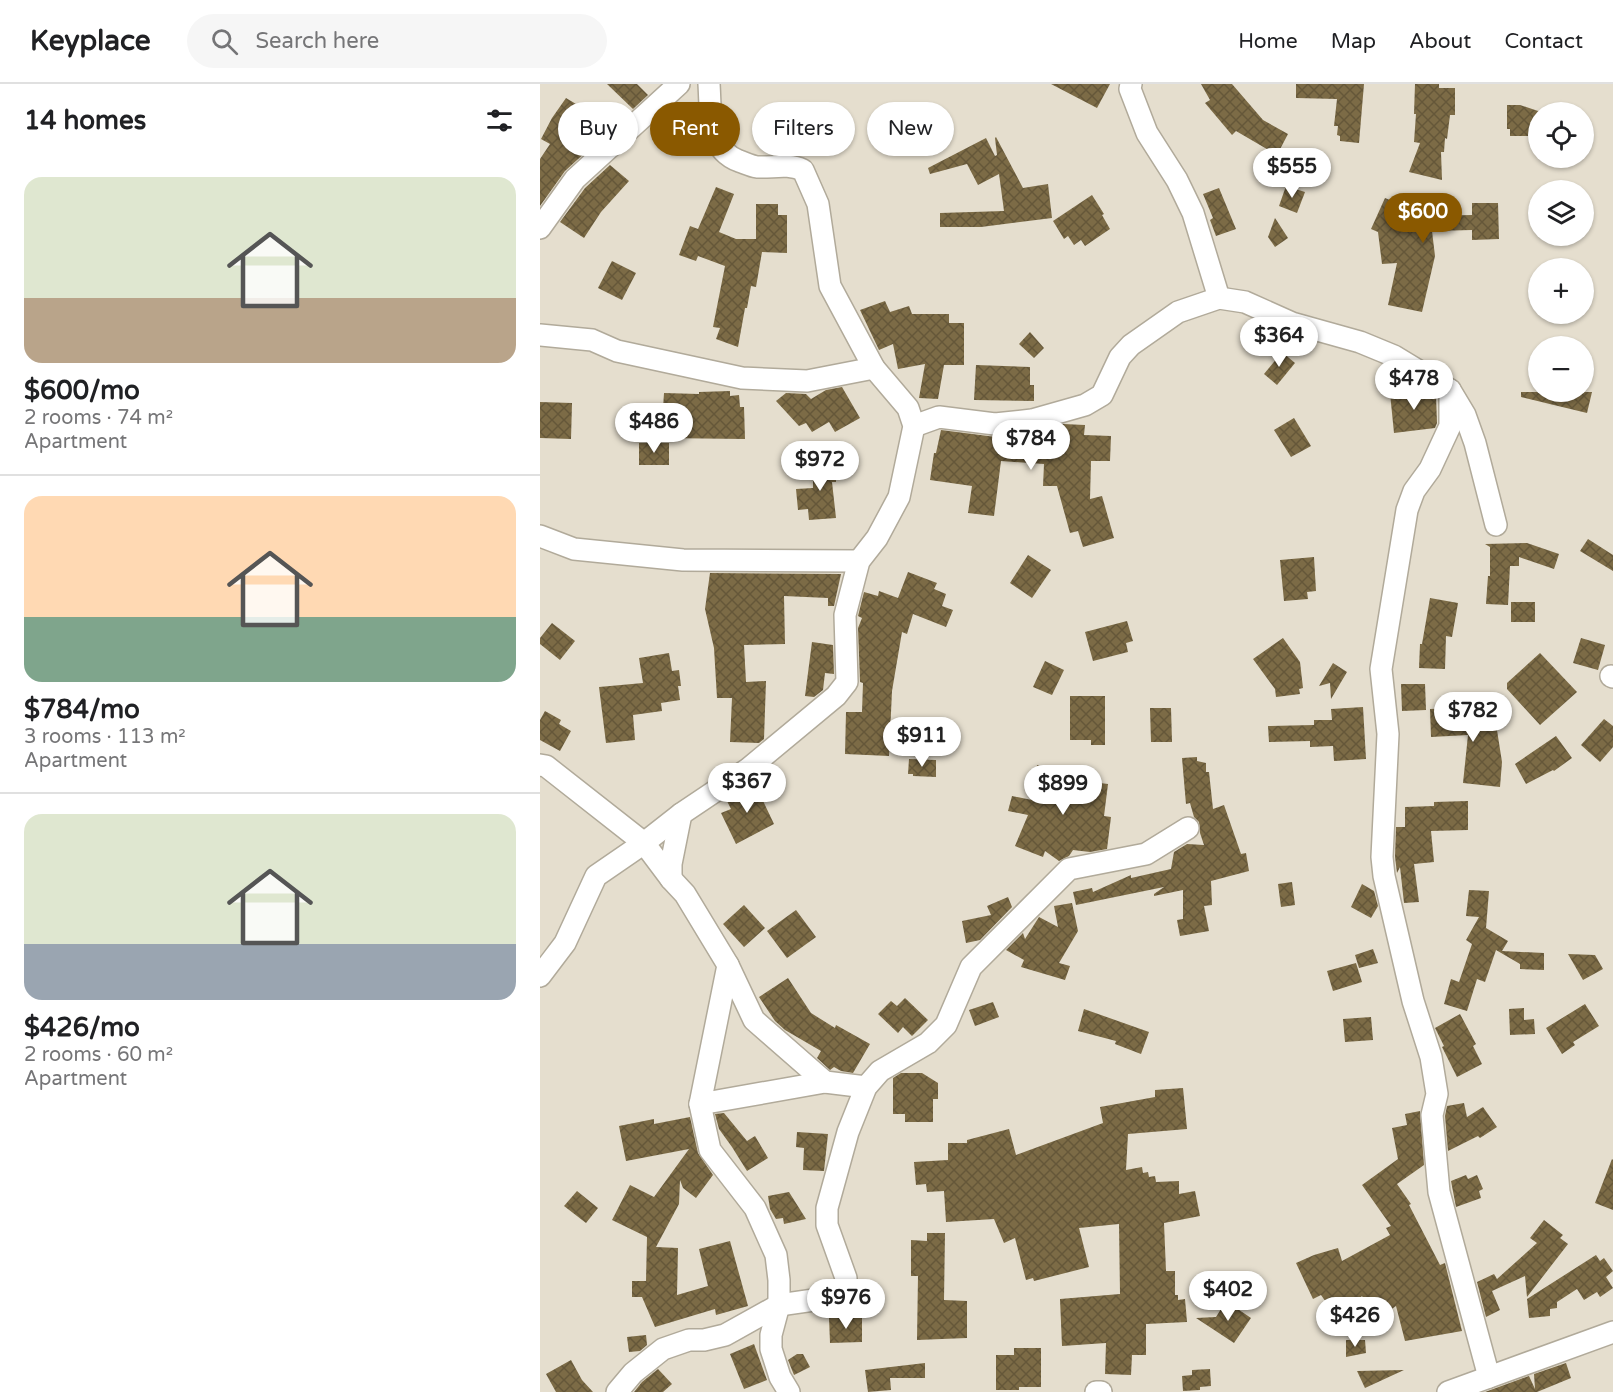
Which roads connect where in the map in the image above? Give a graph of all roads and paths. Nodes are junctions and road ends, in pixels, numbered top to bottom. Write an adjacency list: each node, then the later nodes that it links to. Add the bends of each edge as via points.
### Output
1 (679, 84): 4 (street, via 575,179)
2 (709, 84): 7 (street, via 712,130 729,157 755,167 791,165 802,170 818,204 830,286)
3 (1131, 84): 5 (street, via 1147,133 1193,213)
4 (540, 228)
5 (1219, 298): 8 (street, via 1245,302 1293,323 1360,342 1394,356); 9 (street, via 1178,312 1131,345 1120,357 1102,395 1085,405 1032,420 994,424 939,417)
6 (540, 335): 7 (street, via 592,340 617,351 742,378 807,381)
7 (874, 368): 9 (street, via 908,408)
8 (1450, 390): 10 (street, via 1465,415); 25 (street, via 1450,426 1407,510 1381,669 1388,734 1383,857 1413,1001 1431,1057 1437,1094 1432,1115 1439,1192)
9 (914, 426): 12 (street, via 899,497 877,538)
10 (1496, 525)
11 (540, 536): 12 (street, via 574,549 683,560)
12 (859, 561): 14 (street, via 845,615 847,682 836,696 748,769)
13 (540, 765): 16 (street)
14 (681, 814): 16 (street); 17 (street)
15 (1188, 828): 21 (street, via 1146,854 1069,869 971,967 946,1025 928,1043 880,1071)
16 (644, 843): 17 (street); 19 (street, via 596,876 565,942)
17 (671, 879): 18 (street, via 685,894)
18 (728, 965): 20 (street, via 754,1020); 22 (street)
19 (540, 976)
20 (825, 1082): 21 (street); 22 (street)
21 (866, 1087): 23 (street, via 848,1132 827,1208 827,1225 846,1278 846,1290 842,1296)
22 (700, 1104): 23 (street, via 710,1150 755,1208 776,1255)
23 (779, 1305): 26 (street, via 725,1335 689,1340 663,1349); 27 (street, via 771,1349)
24 (1613, 1332): 25 (street)
25 (1489, 1377): 28 (street)
26 (617, 1392)
27 (789, 1392)
28 (1448, 1392)

